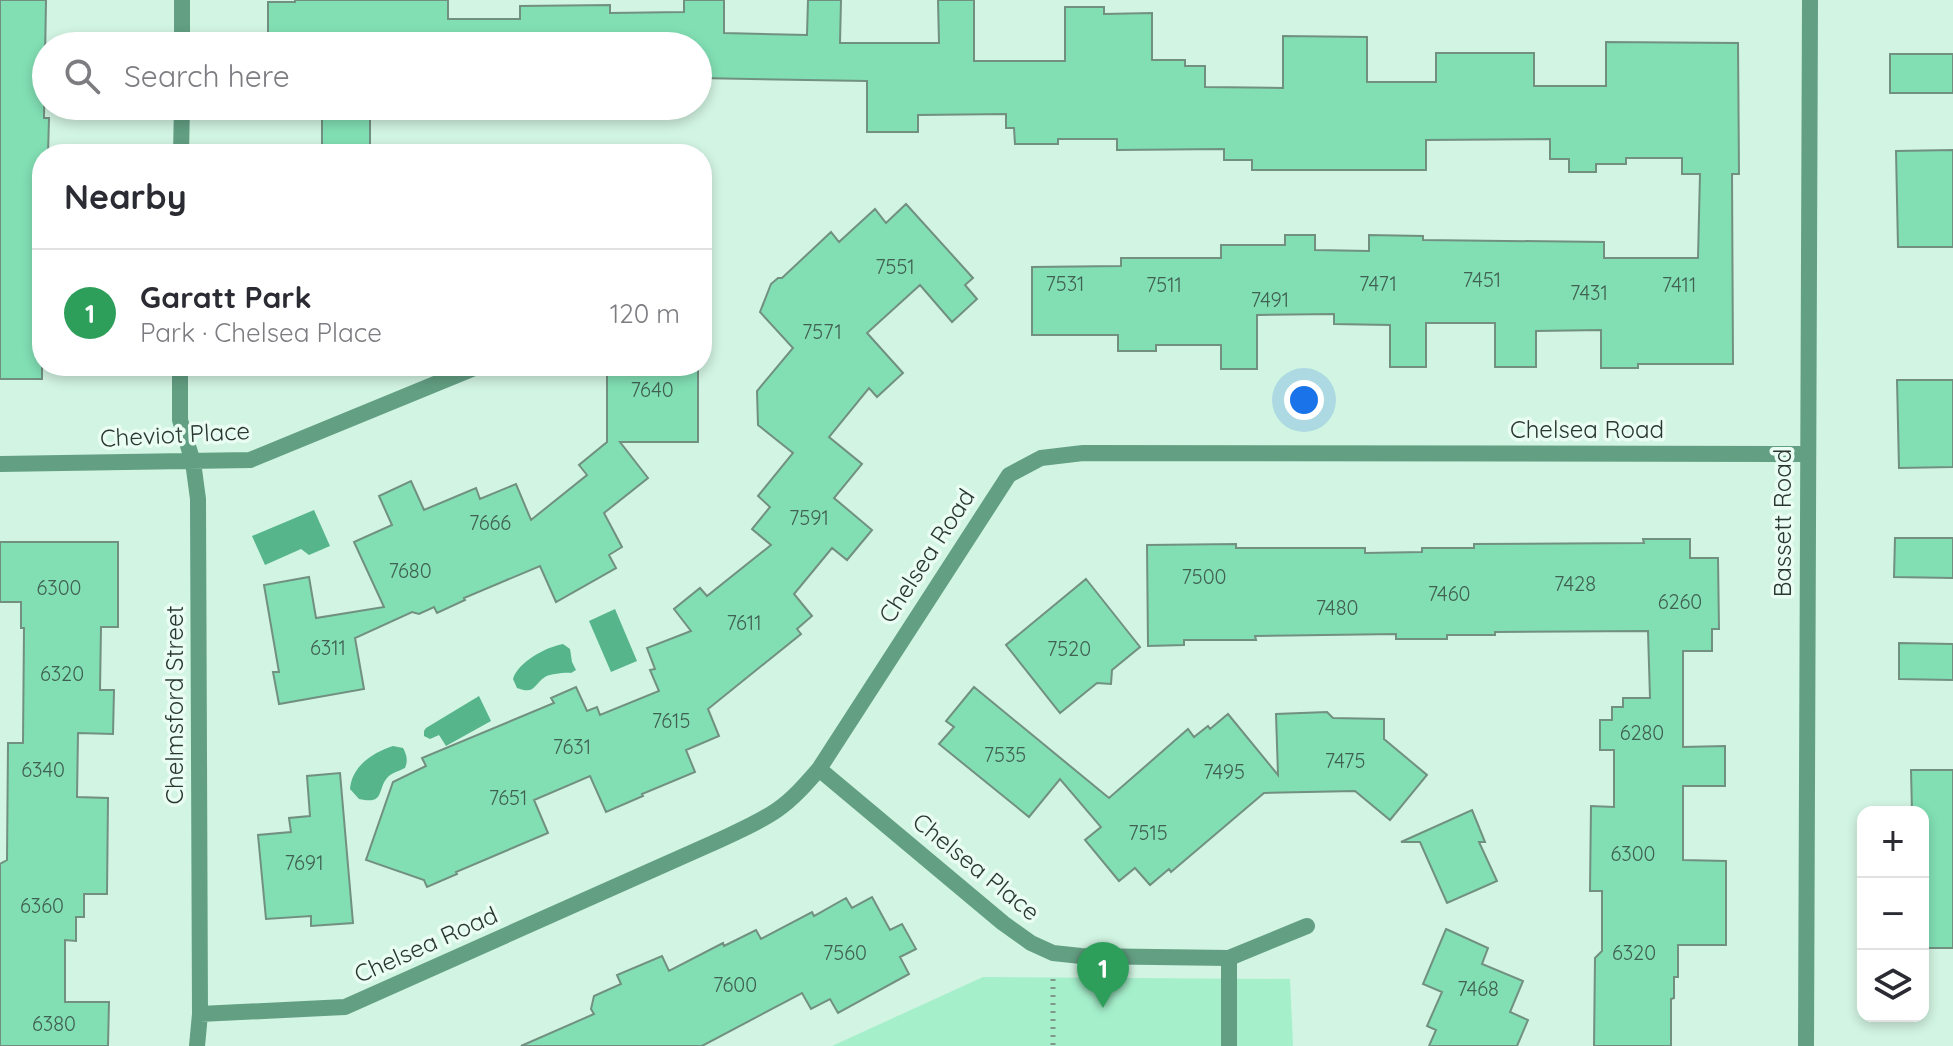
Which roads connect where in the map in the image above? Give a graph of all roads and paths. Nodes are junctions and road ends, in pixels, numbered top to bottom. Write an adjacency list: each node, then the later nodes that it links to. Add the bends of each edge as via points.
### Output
1 (182, 0): 3 (street)
2 (1810, 0): 8 (street, Bassett Road)
3 (182, 32)
4 (182, 120): 5 (street)
5 (181, 144)
6 (180, 376): 9 (street, Chelmsford Street, via 180,420)
7 (455, 376): 9 (street, Cheviot Place, via 250,460)
8 (1808, 454): 11 (street, Chelsea Road, via 1083,453 1041,458 1009,475); 19 (street, Bassett Road)
9 (193, 462): 10 (street, Cheviot Place); 15 (street, Chelmsford Street, via 198,515)
10 (0, 464)
11 (819, 769): 13 (street, Chelsea Place, via 1003,923); 15 (street, Chelsea Road, via 779,809 754,824 345,1007)
12 (1307, 926): 14 (street, Chelsea Place)
13 (1053, 953): 14 (street, Chelsea Place); 17 (path)
14 (1229, 958): 18 (street)
15 (200, 1014): 16 (street, Chelmsford Street)
16 (197, 1046)
17 (1053, 1046)
18 (1229, 1046)
19 (1806, 1046)

